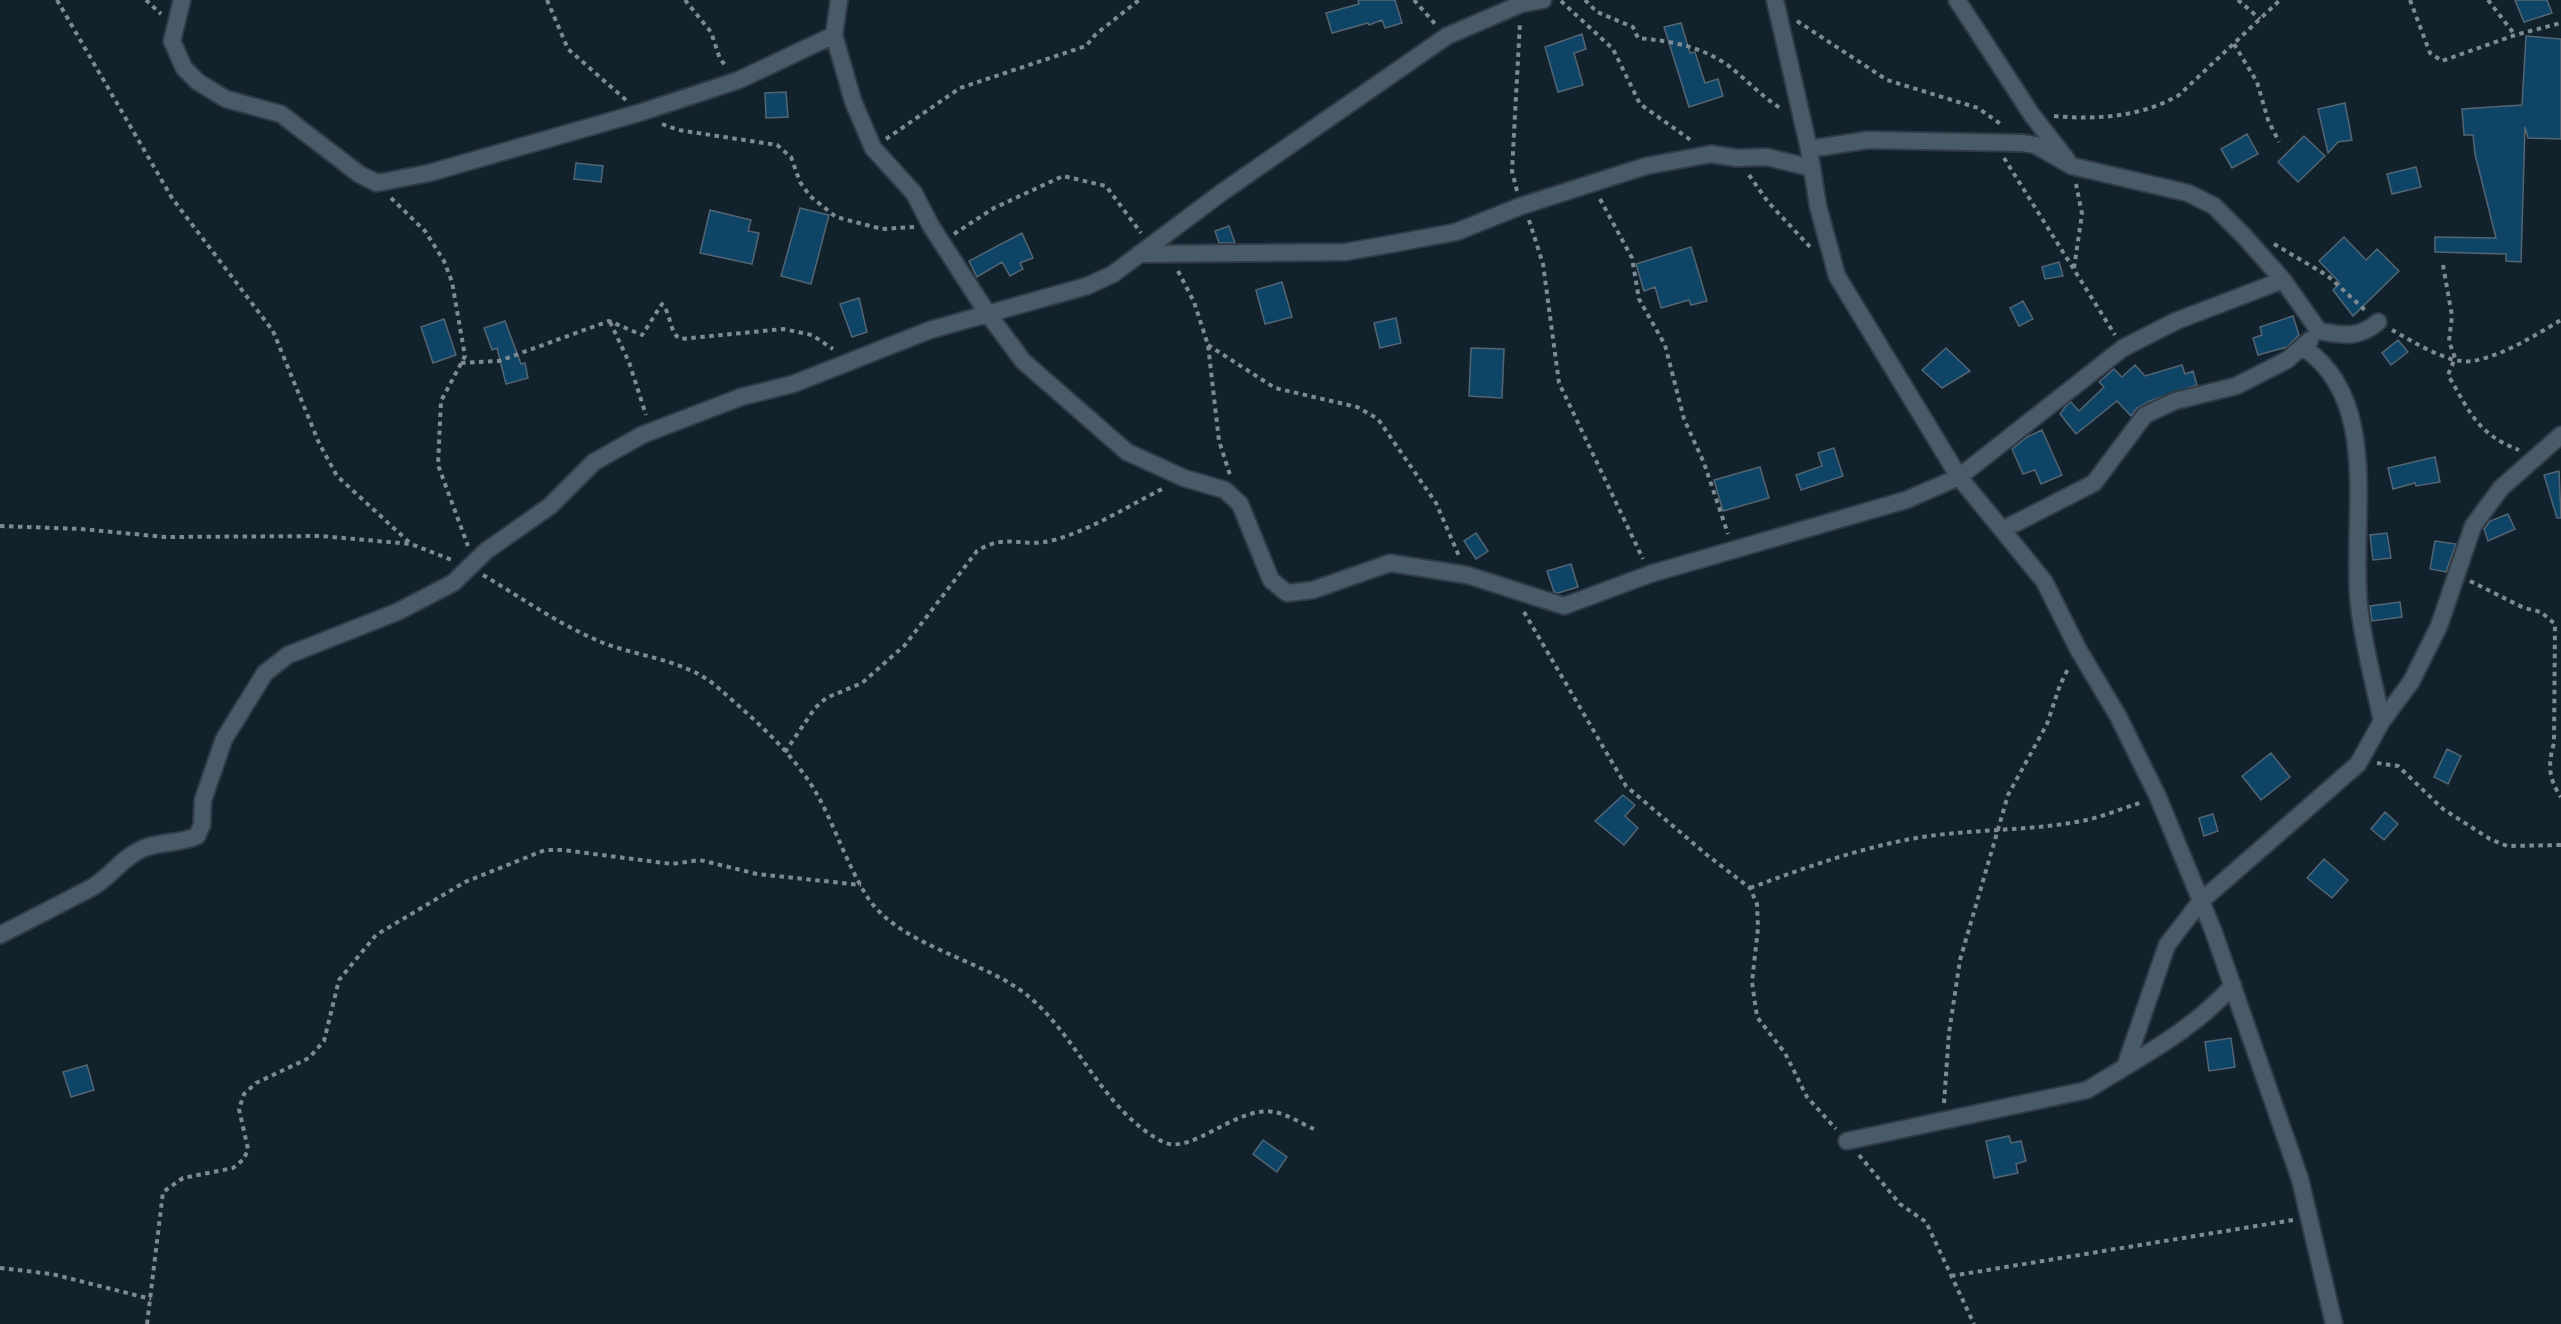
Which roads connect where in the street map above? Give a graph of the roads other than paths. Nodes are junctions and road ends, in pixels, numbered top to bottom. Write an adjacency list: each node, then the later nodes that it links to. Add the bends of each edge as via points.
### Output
1 (182, 0): 6 (street, via 172,41 184,68 198,82 225,99 282,114 359,174 377,183 429,173 642,112 739,80)
2 (839, 0): 6 (street)
3 (1543, 0): 10 (street, via 1521,4 1447,36)
4 (1957, 0): 8 (street, via 2032,115)
5 (1775, 3): 7 (street)
6 (834, 35): 12 (street, via 853,101 873,148 914,193)
7 (1809, 149): 8 (street, via 1868,140 2023,143 2035,145); 9 (street)
8 (2070, 165): 11 (street, via 2188,193 2214,206)
9 (1812, 168): 10 (street, via 1767,157 1711,154 1646,166 1521,206 1456,232 1345,252 1170,254); 17 (street, via 1837,276)
10 (1144, 250): 12 (street, via 1113,274 1087,286)
11 (2283, 280): 14 (street); 17 (street, via 2176,321 2123,348)
12 (988, 314): 17 (street, via 1023,361 1127,452 1184,478 1225,490 1240,504 1271,580 1287,593 1313,590 1390,563 1467,575 1564,606 1650,573 1906,500); 21 (street, via 930,330 793,384 741,397 651,432 594,462 550,506 486,551 453,583 397,612 279,660 265,673 224,739 203,800 202,825 197,836 142,849 122,861 93,888)
13 (2378, 322): 14 (street, via 2366,332 2351,336)
14 (2319, 331): 15 (street)
15 (2304, 348): 18 (street, via 2236,386 2175,401 2145,415 2094,483); 19 (street, via 2321,360 2342,388 2355,434 2359,605)
16 (2561, 435): 19 (street, via 2501,488 2473,526 2439,626 2411,682)
17 (1959, 477): 18 (street)
18 (2002, 530): 20 (street, via 2044,581 2118,716 2158,797)
19 (2382, 721): 20 (street, via 2358,764)
20 (2200, 902): 22 (street); 23 (street, via 2167,945)
21 (0, 935)
22 (2233, 985): 23 (street, via 2214,1007 2175,1037); 25 (street, via 2300,1179)
23 (2125, 1067): 24 (street, via 2087,1090)
24 (1847, 1141)
25 (2334, 1324)

